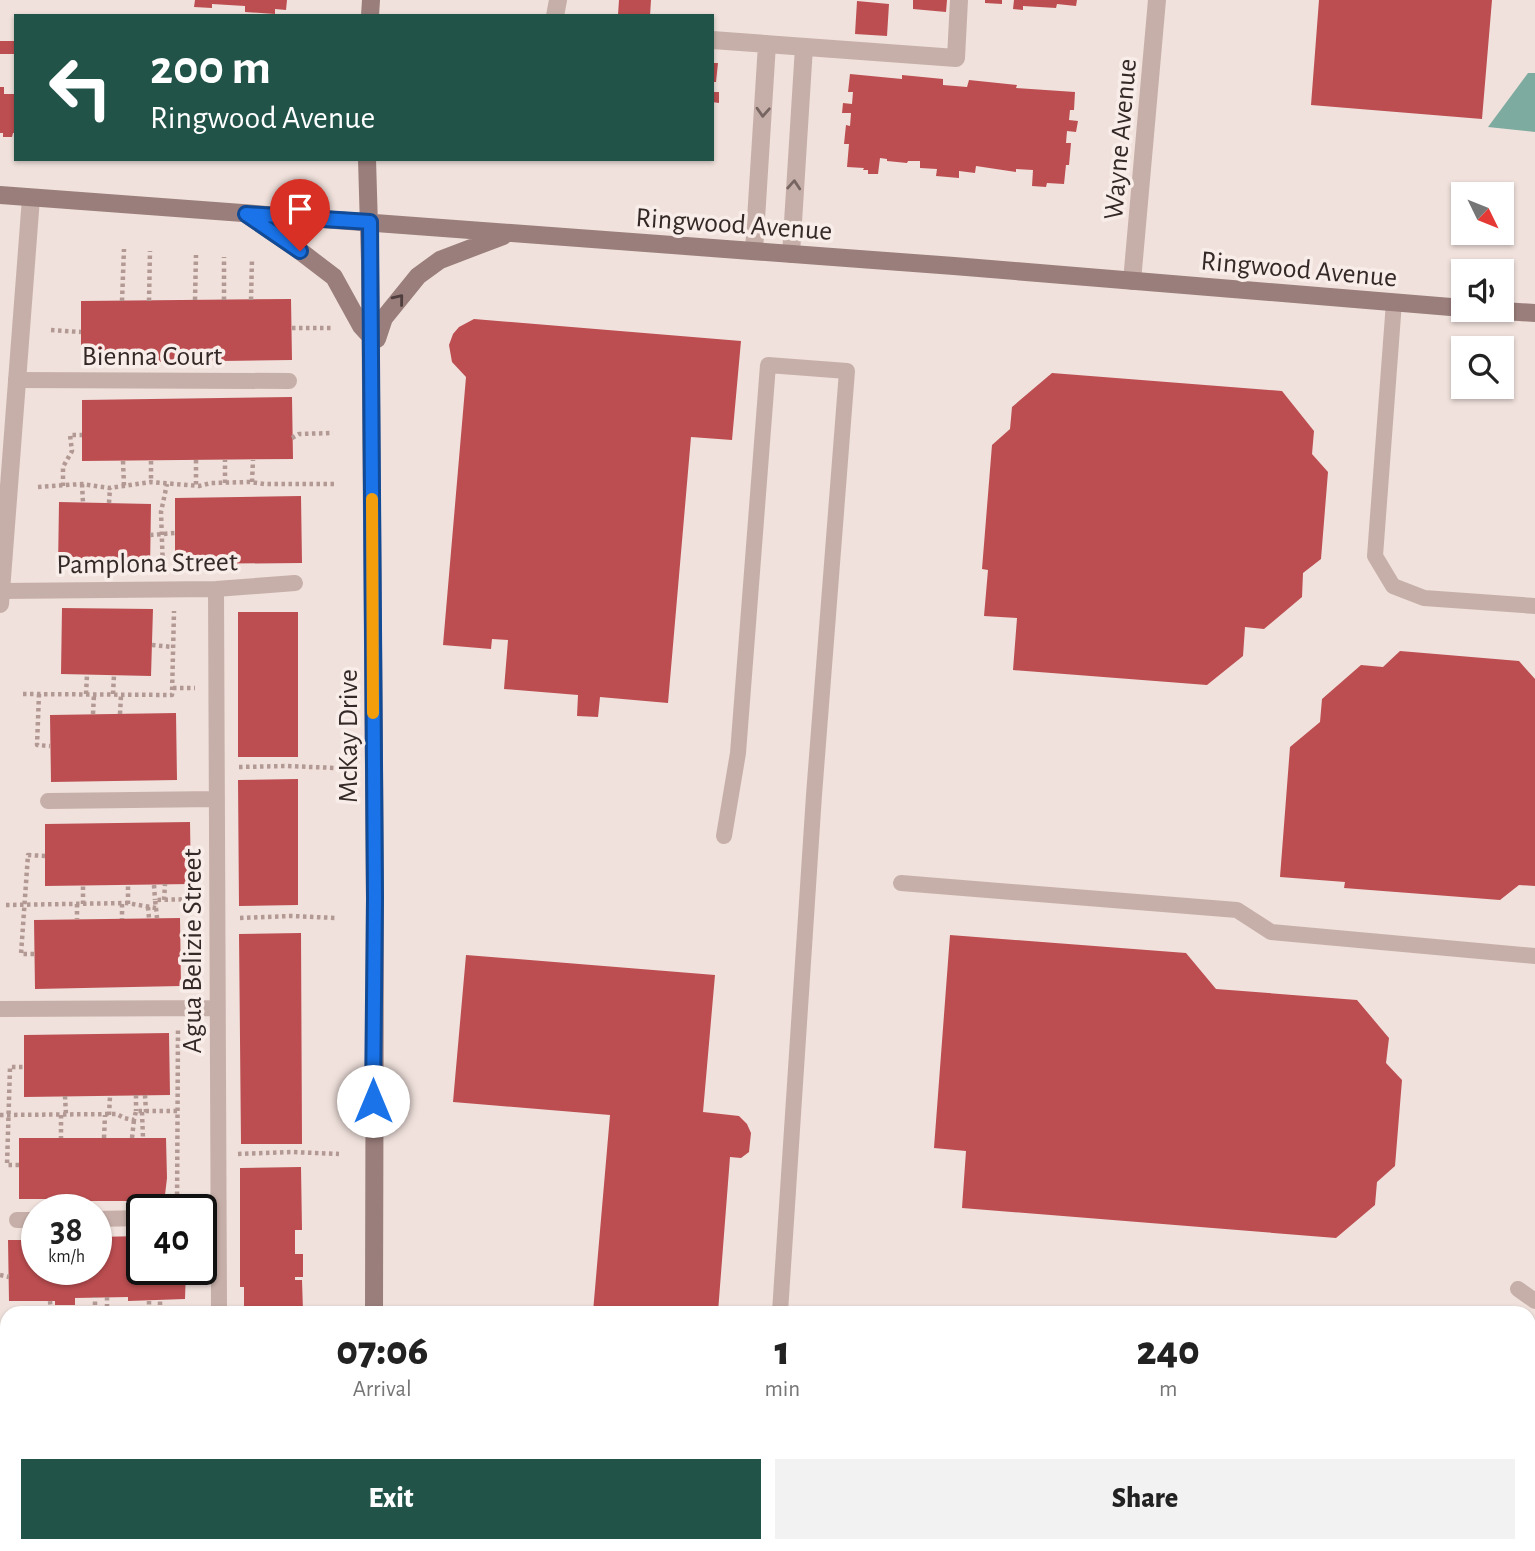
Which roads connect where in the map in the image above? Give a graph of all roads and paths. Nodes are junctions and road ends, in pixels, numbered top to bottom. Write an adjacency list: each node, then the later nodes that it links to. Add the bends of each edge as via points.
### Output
1 (959, 0): 5 (street, via 956,58)
2 (1157, 0): 19 (street, Wayne Avenue)
3 (714, 40): 4 (street)
4 (767, 44): 5 (street); 14 (street, one-way to 14)
5 (804, 47): 15 (street, one-way to 5)
6 (367, 161): 10 (street, McKay Drive)
7 (0, 195): 8 (street, Ringwood Avenue)
8 (31, 198): 9 (street, Ringwood Avenue); 35 (street)
9 (246, 214): 10 (street, Ringwood Avenue); 33 (street, via 334,277)
10 (370, 222): 11 (street, Ringwood Avenue); 33 (street, McKay Drive)
11 (510, 233): 14 (street, Ringwood Avenue); 34 (street, one-way to 11, via 384,318 418,276 440,260)
12 (124, 249): 23 (path)
13 (150, 251): 24 (path)
14 (754, 251): 15 (street, Ringwood Avenue)
15 (791, 254): 19 (street, Ringwood Avenue)
16 (196, 255): 20 (path)
17 (224, 257): 21 (path)
18 (253, 259): 22 (path)
19 (1132, 281): 25 (street, Ringwood Avenue)
20 (195, 300)
21 (224, 300)
22 (251, 300)
23 (122, 301)
24 (149, 301)
25 (1394, 302): 26 (street, Ringwood Avenue); 65 (lane, via 1375,555 1393,586 1424,598)
26 (1451, 307)
27 (1514, 312): 28 (street)
28 (1535, 313)
29 (292, 328): 30 (path)
30 (333, 328)
31 (51, 330): 32 (path)
32 (81, 332)
33 (371, 337): 34 (street, McKay Drive)
34 (371, 360): 152 (street, McKay Drive)
35 (16, 380): 36 (lane, Bienna Court); 64 (street)
36 (289, 381)
37 (333, 433): 39 (path)
38 (82, 435): 51 (path, via 70,435 72,451 63,467)
39 (292, 438)
40 (196, 460): 53 (path)
41 (225, 460): 47 (path)
42 (253, 460): 46 (path)
43 (123, 461): 52 (path)
44 (151, 461): 45 (path)
45 (151, 482): 49 (path); 52 (path)
46 (252, 482): 47 (path); 50 (path)
47 (225, 483): 53 (path)
48 (82, 484): 51 (path); 55 (path); 56 (path)
49 (167, 484): 53 (path); 58 (path)
50 (334, 484)
51 (64, 485): 54 (path)
52 (124, 486): 55 (path)
53 (196, 486)
54 (38, 487)
55 (110, 488): 57 (path)
56 (83, 503)
57 (109, 503)
58 (162, 533): 59 (path); 60 (path); 63 (path)
59 (175, 533)
60 (150, 536)
61 (295, 583): 62 (lane, Pamplona Street)
62 (216, 589): 63 (lane, Pamplona Street); 83 (lane, Agua Belizie Street)
63 (168, 590): 64 (lane, Pamplona Street); 67 (path)
64 (1, 598)
65 (1535, 606)
66 (152, 645): 67 (path)
67 (173, 647): 70 (path)
68 (87, 675): 73 (path)
69 (114, 675): 75 (path)
70 (173, 688): 76 (path, via 172,695); 77 (path, via 196,688)
71 (23, 694): 72 (path)
72 (39, 694): 73 (path); 80 (path, via 37,745)
73 (86, 694): 74 (path)
74 (94, 694): 75 (path); 78 (path)
75 (113, 694): 76 (path)
76 (121, 695): 79 (path)
77 (196, 701)
78 (93, 714)
79 (120, 714)
80 (50, 746)
81 (235, 767): 82 (path)
82 (336, 768)
83 (217, 799): 84 (lane); 111 (lane, Agua Belizie Street)
84 (48, 801)
85 (724, 836): 153 (lane, via 738,753 768,365 847,371)
86 (45, 856): 99 (path, via 28,855)
87 (901, 883): 110 (lane, via 1237,910 1271,932)
88 (165, 884): 95 (path)
89 (83, 885): 96 (path)
90 (128, 885): 97 (path)
91 (154, 885): 94 (path)
92 (197, 886): 93 (path)
93 (197, 899): 95 (path); 102 (path)
94 (155, 900): 95 (path); 101 (path)
95 (164, 900)
96 (80, 904): 97 (path); 99 (path); 106 (path)
97 (125, 904): 100 (path); 107 (path)
98 (6, 905): 99 (path)
99 (24, 905): 109 (path, via 22,954)
100 (148, 907): 101 (path); 108 (path)
101 (156, 908): 103 (path)
102 (197, 912)
103 (157, 918)
104 (236, 918): 105 (path)
105 (337, 918)
106 (77, 919)
107 (122, 919)
108 (149, 919)
109 (34, 954)
110 (1535, 956)
111 (217, 1008): 112 (lane); 134 (lane, Agua Belizie Street)
112 (0, 1009)
113 (165, 1028): 119 (path, via 178,1028)
114 (24, 1067): 122 (path, via 10,1067)
115 (136, 1095): 120 (path)
116 (145, 1095): 120 (path)
117 (65, 1096): 123 (path)
118 (110, 1096): 124 (path)
119 (177, 1111): 120 (path); 133 (path)
120 (142, 1112): 125 (path); 129 (path)
121 (0, 1115): 122 (path)
122 (8, 1115): 123 (path); 132 (path, via 6,1165)
123 (63, 1115): 124 (path); 126 (path)
124 (107, 1115): 125 (path); 127 (path)
125 (135, 1120): 128 (path)
126 (61, 1138)
127 (104, 1138)
128 (132, 1138)
129 (143, 1138)
130 (237, 1154): 131 (path)
131 (339, 1154)
132 (19, 1165)
133 (177, 1194)
134 (218, 1217): 151 (lane, Agua Belizie Street)
135 (17, 1220): 136 (lane)
136 (21, 1220)
137 (0, 1275): 138 (path)
138 (9, 1277)
139 (1518, 1289): 145 (lane)
140 (95, 1297): 147 (path)
141 (107, 1297): 148 (path)
142 (160, 1299): 150 (path)
143 (50, 1301): 146 (path)
144 (149, 1301): 149 (path)
145 (1535, 1301)
146 (50, 1306)
147 (95, 1306)
148 (107, 1306)
149 (149, 1306)
150 (160, 1306)
151 (219, 1306)
152 (374, 1306)
153 (780, 1306)

